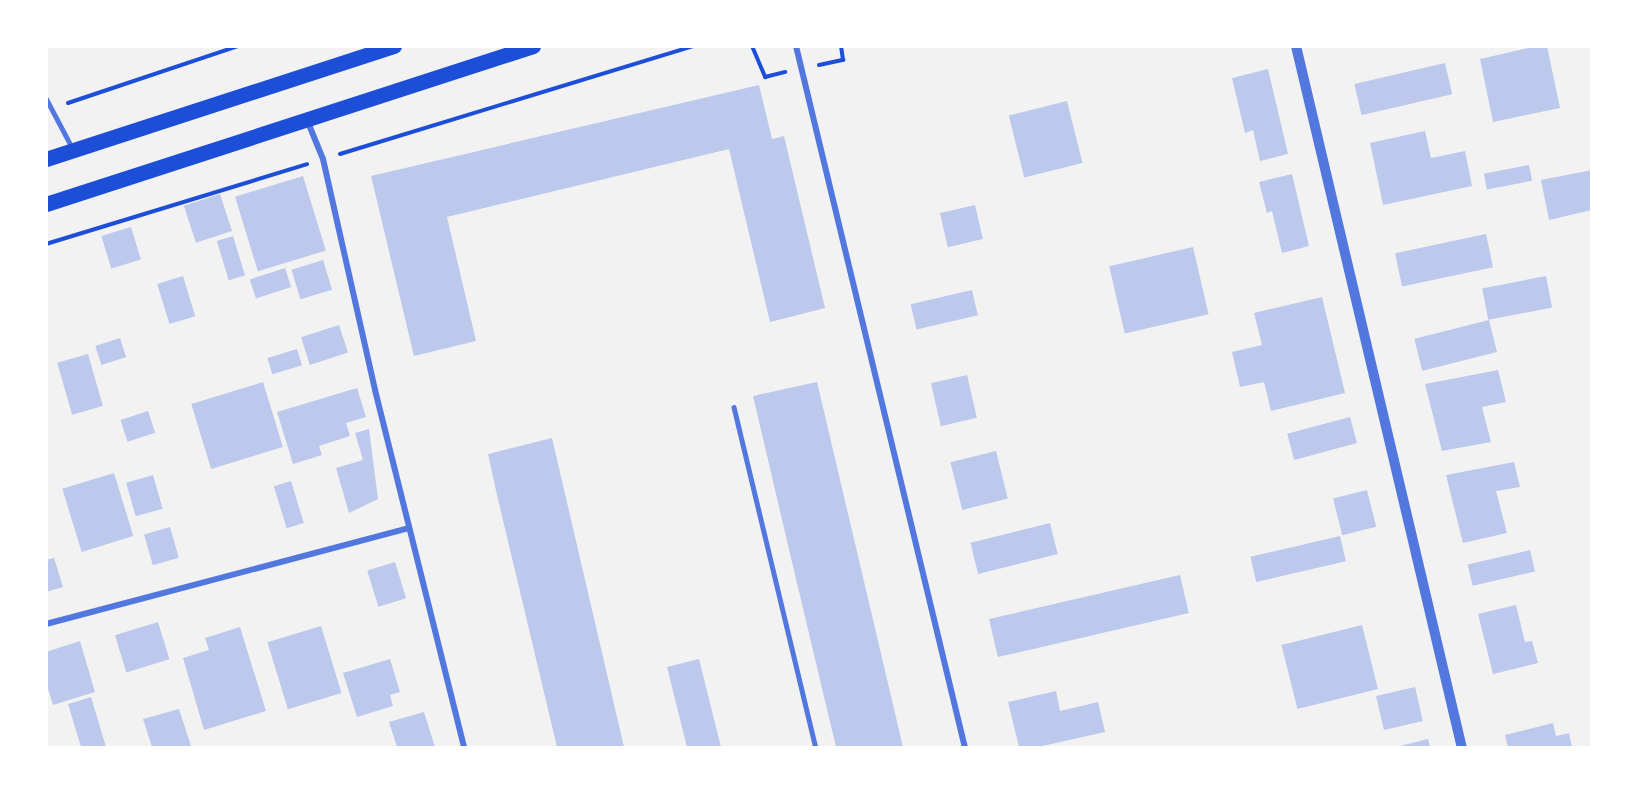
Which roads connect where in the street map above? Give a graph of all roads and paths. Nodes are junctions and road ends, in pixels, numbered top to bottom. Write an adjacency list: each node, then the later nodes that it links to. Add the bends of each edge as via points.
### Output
1 (238, 46): 8 (path)
2 (394, 46): 10 (main road)
3 (533, 46): 9 (main road)
4 (694, 46): 12 (path)
5 (796, 46): 20 (street)
6 (1296, 46): 21 (street)
7 (46, 98): 8 (lane)
8 (51, 108): 10 (lane)
9 (307, 119): 12 (street); 13 (main road)
10 (73, 150): 11 (main road)
11 (46, 159)
12 (323, 159): 14 (path); 16 (street)
13 (46, 204)
14 (46, 244)
15 (734, 407): 19 (lane)
16 (409, 528): 17 (street); 18 (street)
17 (46, 624)
18 (464, 747)
19 (816, 747)
20 (965, 747)
21 (1462, 747)

